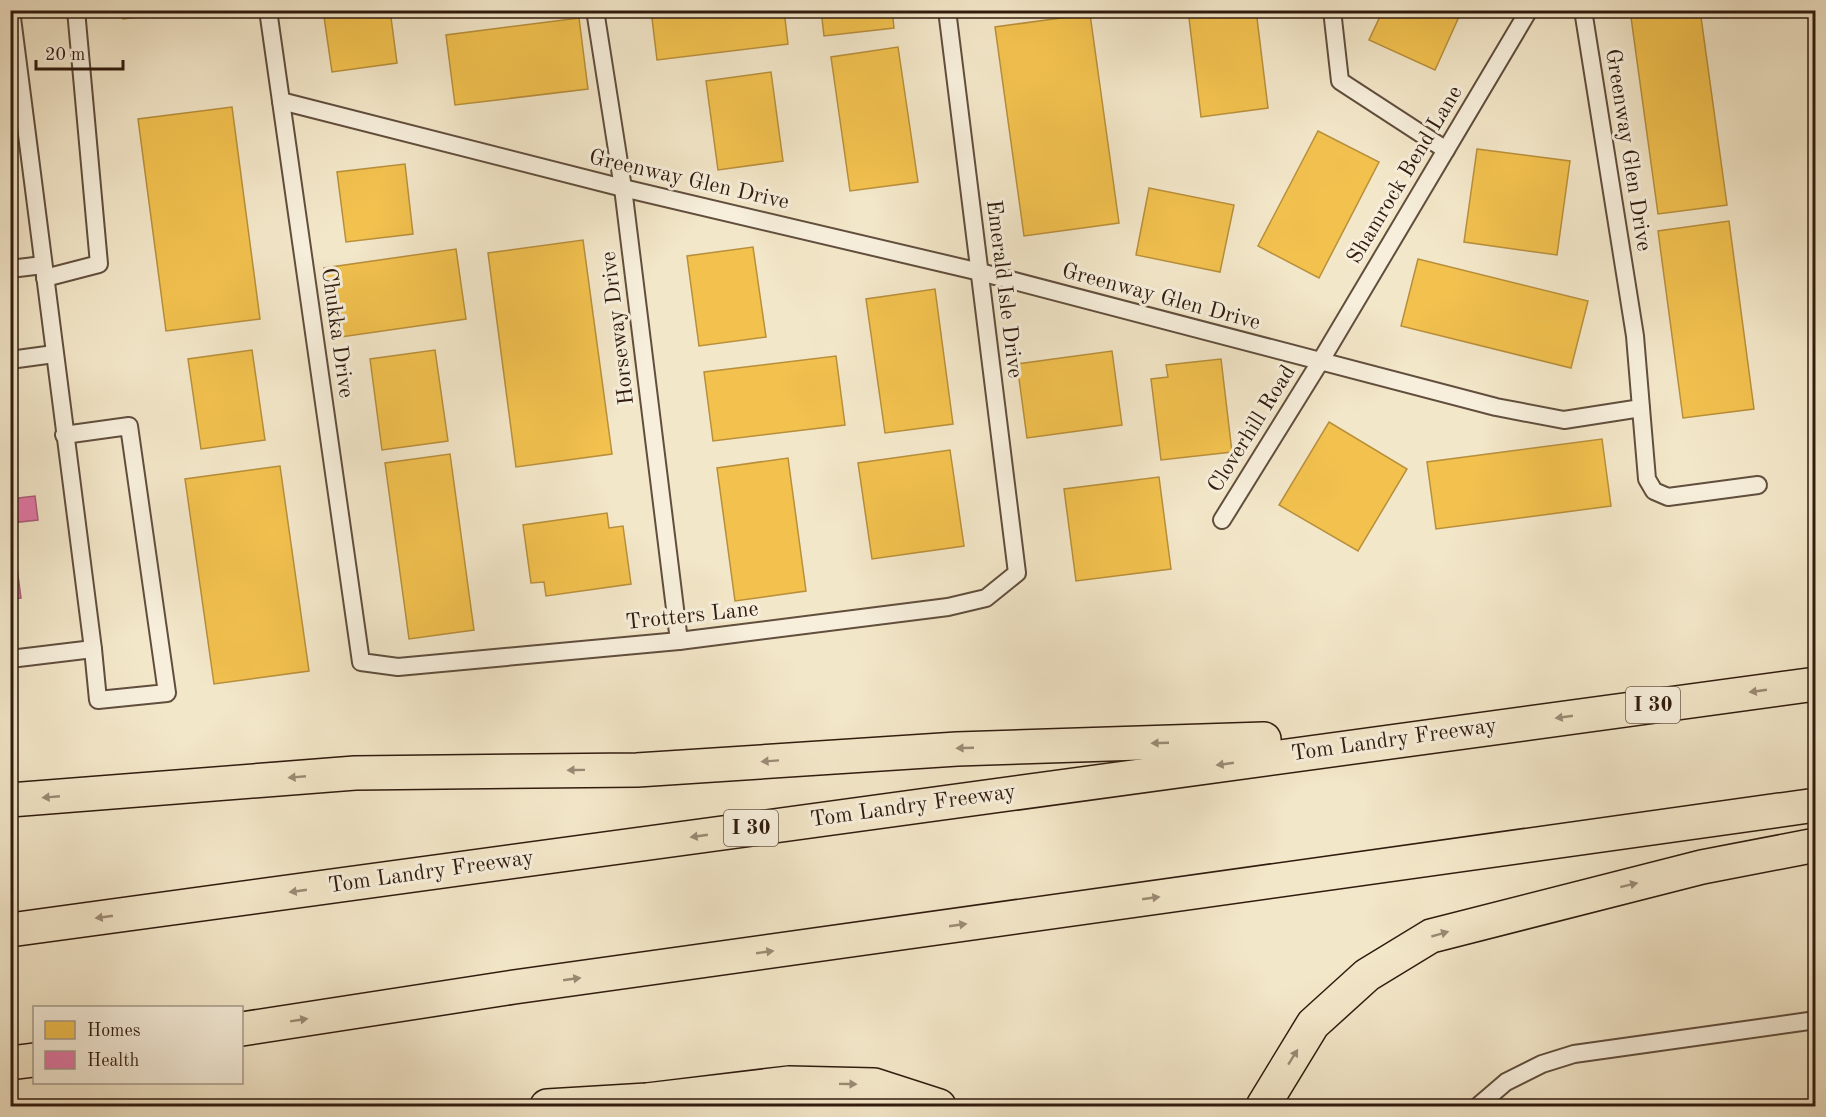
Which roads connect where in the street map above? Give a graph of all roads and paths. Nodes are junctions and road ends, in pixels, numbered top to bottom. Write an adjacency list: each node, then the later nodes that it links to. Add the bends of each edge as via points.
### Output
1 (11, 10): 13 (lane)
2 (76, 10): 13 (lane, via 99,264)
3 (268, 10): 9 (lane, Chukka Drive)
4 (595, 10): 11 (lane, Horseway Drive)
5 (947, 10): 14 (lane, Emerald Isle Drive)
6 (1332, 10): 10 (lane, via 1340,81)
7 (1528, 10): 10 (lane, Shamrock Bend Lane)
8 (1583, 10): 18 (lane, Greenway Glen Drive, via 1635,336)
9 (281, 101): 11 (lane, Greenway Glen Drive); 26 (lane, Chukka Drive)
10 (1446, 150): 17 (lane, Shamrock Bend Lane)
11 (623, 188): 14 (lane, Greenway Glen Drive); 23 (lane, Horseway Drive)
12 (10, 269): 13 (lane)
13 (44, 271): 15 (lane)
14 (980, 272): 17 (lane, Greenway Glen Drive); 22 (lane, Emerald Isle Drive)
15 (54, 354): 16 (lane); 19 (lane)
16 (10, 360)
17 (1320, 362): 18 (lane, Greenway Glen Drive, via 1496,407 1564,420); 21 (lane, Cloverhill Road)
18 (1641, 408): 20 (lane, via 1647,479 1654,491 1668,498)
19 (64, 435): 24 (lane); 24 (lane, via 129,426 166,693 98,700)
20 (1758, 485)
21 (1222, 520)
22 (1017, 573): 23 (lane, Trotters Lane, via 986,598 948,608)
23 (679, 641): 26 (lane, Trotters Lane, via 398,667)
24 (93, 649): 25 (lane)
25 (10, 659)
26 (362, 662)
27 (1815, 684): 28 (highway, Tom Landry Freeway / I 30, one-way to 28)
28 (1491, 727): 29 (highway, one-way to 29, via 957,749 638,770 355,772); 32 (highway, Tom Landry Freeway / I 30, one-way to 32)
29 (10, 800)
30 (1815, 805): 34 (highway, one-way to 30, via 514,987)
31 (1815, 845): 39 (highway, one-way to 31, via 1314,1024 1367,975 1431,936 1702,867)
32 (10, 930)
33 (1815, 1020): 40 (lane, via 1574,1054 1506,1082)
34 (243, 1029)
35 (33, 1060): 36 (highway)
36 (10, 1063)
37 (548, 1107): 38 (highway, one-way to 38, via 789,1083 874,1085)
38 (939, 1107)
39 (1263, 1107)
40 (1478, 1107)

